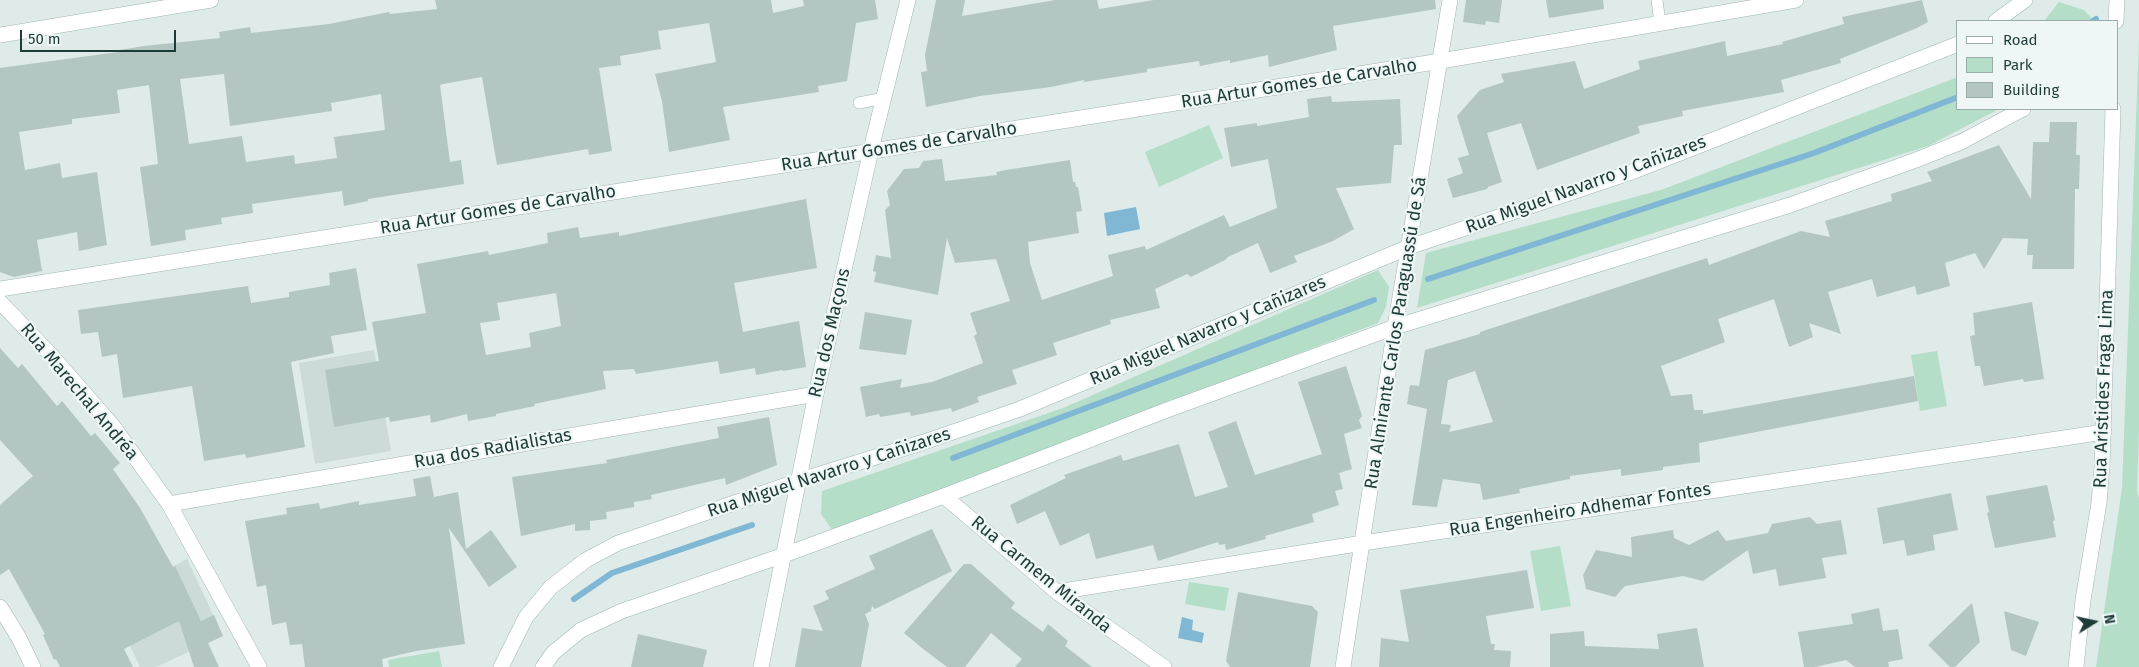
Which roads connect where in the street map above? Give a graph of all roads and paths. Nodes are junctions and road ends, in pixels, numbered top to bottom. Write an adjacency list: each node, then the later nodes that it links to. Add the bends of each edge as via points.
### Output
1 (211, 0): 11 (street)
2 (908, 0): 14 (street, Rua dos Maçons)
3 (1450, 0): 13 (street, Rua Almirante Carlos Paraguassú de Sá)
4 (1657, 0): 10 (lane)
5 (1796, 0): 10 (street, Rua Artur Gomes de Carvalho)
6 (2025, 0): 8 (street)
7 (2117, 0): 9 (street)
8 (1997, 20)
9 (2116, 20)
10 (1660, 24): 13 (street, Rua Artur Gomes de Carvalho)
11 (0, 35)
12 (1956, 45): 19 (street, Rua Miguel Navarro y Cañizares, via 1629,173)
13 (1441, 61): 18 (street, Rua Artur Gomes de Carvalho); 19 (street, Rua Almirante Carlos Paraguassú de Sá)
14 (884, 98): 15 (lane); 18 (street, Rua dos Maçons)
15 (859, 103)
16 (2021, 110): 22 (street, via 1961,142 1799,201)
17 (2113, 110): 24 (street, Rua Aristides Fraga Lima)
18 (871, 152): 20 (street, Rua Artur Gomes de Carvalho, via 744,167); 23 (street, Rua dos Maçons)
19 (1409, 247): 22 (street, Rua Almirante Carlos Paraguassú de Sá); 25 (street, Rua Miguel Navarro y Cañizares, via 1020,409)
20 (0, 289)
21 (0, 302): 27 (street, Rua Marechal Andréa, via 112,425)
22 (1395, 328): 26 (street, via 1167,410); 28 (street, Rua Almirante Carlos Paraguassú de Sá)
23 (816, 394): 25 (street, Rua dos Maçons); 27 (street, Rua dos Radialistas)
24 (2104, 432): 28 (street, Rua Engenheiro Adhemar Fontes); 39 (street, Rua Aristides Fraga Lima, via 2099,503)
25 (798, 481): 29 (street, Rua dos Maçons); 34 (street, Rua Miguel Navarro y Cañizares, via 618,543 586,560 551,587 526,617)
26 (944, 496): 29 (street); 30 (street, Rua Carmem Miranda)
27 (169, 504): 33 (street, Rua Marechal Andréa)
28 (1362, 543): 30 (street, Rua Engenheiro Adhemar Fontes); 38 (street, Rua Almirante Carlos Paraguassú de Sá)
29 (784, 555): 35 (street, via 622,610 580,630 553,653); 36 (street, Rua dos Maçons)
30 (1057, 592): 37 (street, Rua Carmem Miranda)
31 (0, 606): 32 (street)
32 (33, 667)
33 (259, 667)
34 (501, 667)
35 (543, 667)
36 (762, 667)
37 (1164, 667)
38 (1343, 667)
39 (2076, 667)

